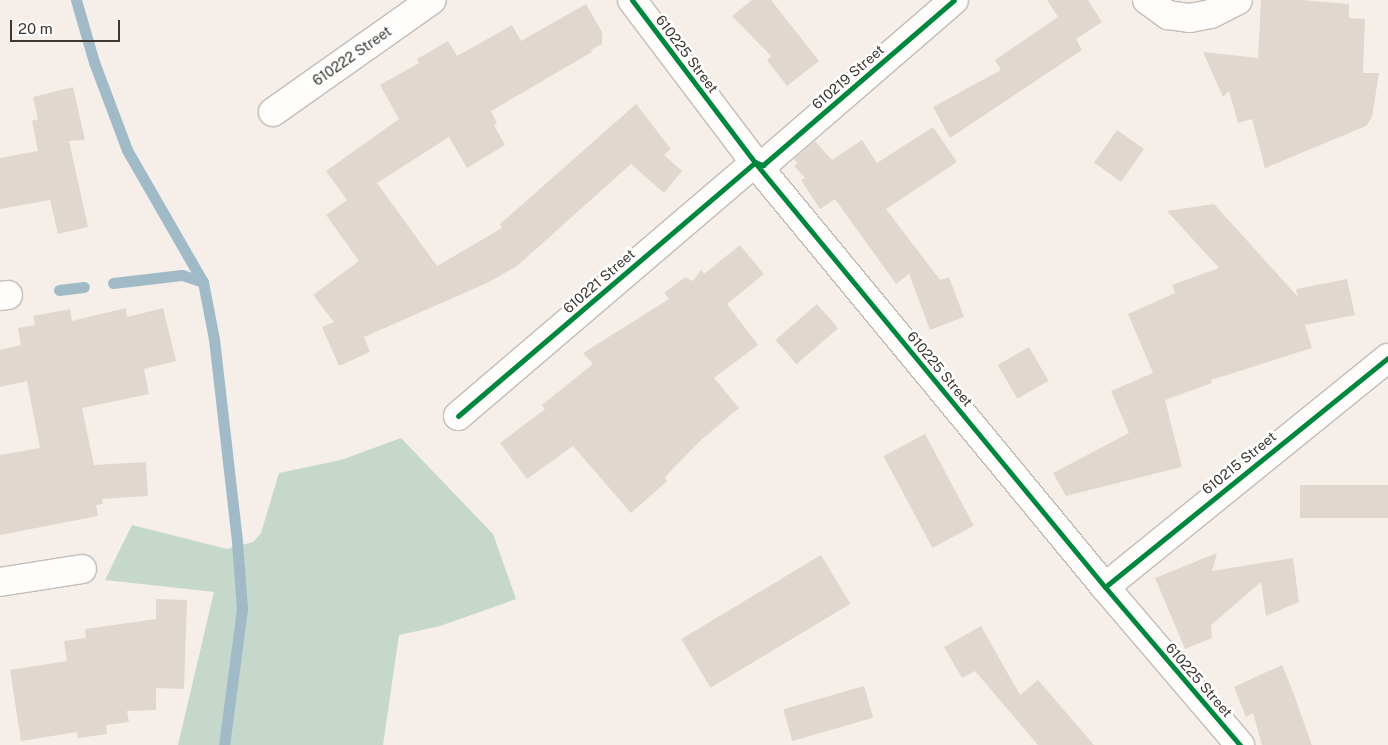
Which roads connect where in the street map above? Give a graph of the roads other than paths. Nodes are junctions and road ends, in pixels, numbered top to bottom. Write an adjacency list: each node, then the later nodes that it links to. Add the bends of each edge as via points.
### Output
1 (432, 0): 6 (street, 610222 Street)
2 (632, 0): 7 (street, 610225 Street)
3 (954, 0): 7 (street, 610219 Street, via 763,165)
4 (1147, 0): 5 (street, via 1168,15 1190,18 1211,14)
5 (1238, 0)
6 (273, 112)
7 (754, 162): 9 (street, 610221 Street); 12 (street, 610225 Street)
8 (1388, 358): 12 (street, 610215 Street)
9 (458, 416)
10 (82, 569): 11 (street)
11 (0, 582)
12 (1105, 587): 13 (street, 610225 Street)
13 (1240, 745)

